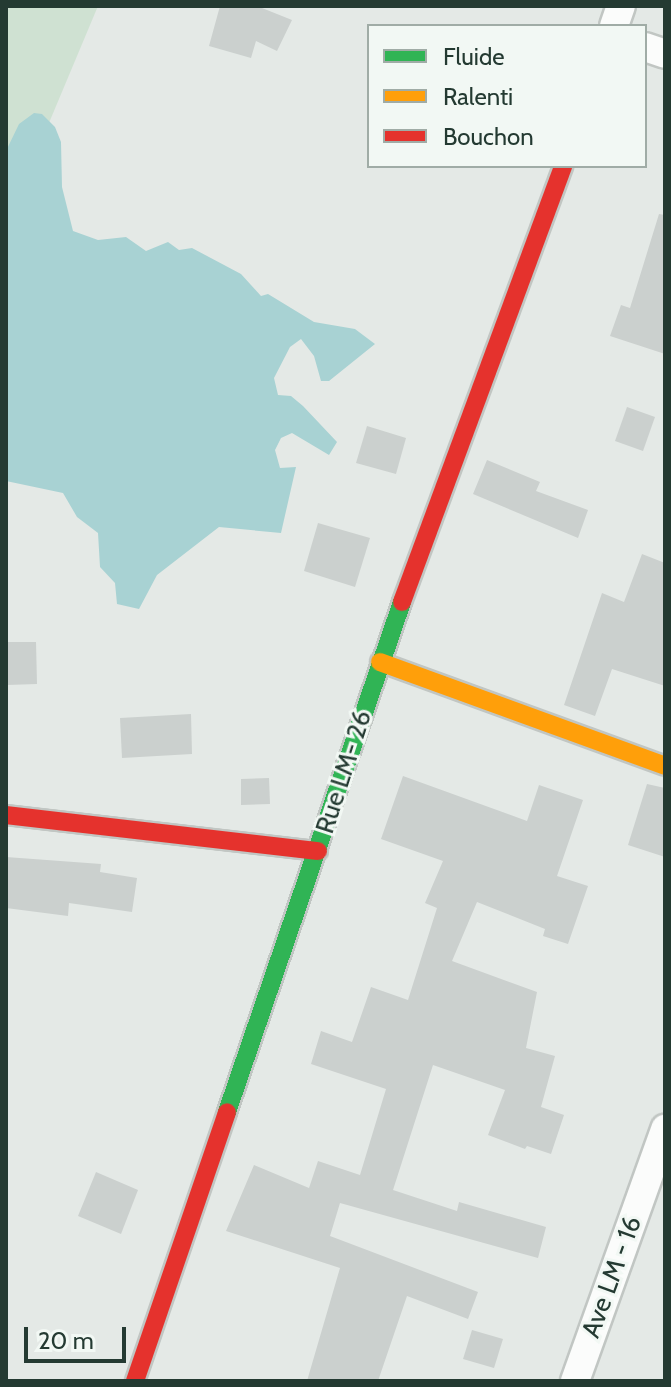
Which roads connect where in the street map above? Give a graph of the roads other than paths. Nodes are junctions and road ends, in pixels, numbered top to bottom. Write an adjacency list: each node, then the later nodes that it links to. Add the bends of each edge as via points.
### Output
1 (562, 168): 2 (street, Rue LM- 26)
2 (380, 662): 3 (street); 5 (street, Rue LM- 26)
3 (665, 766)
4 (6, 815): 5 (street)
5 (318, 851): 7 (street, Rue LM- 26)
6 (665, 1129): 8 (street, Ave LM - 16)
7 (144, 1378)
8 (575, 1381)

